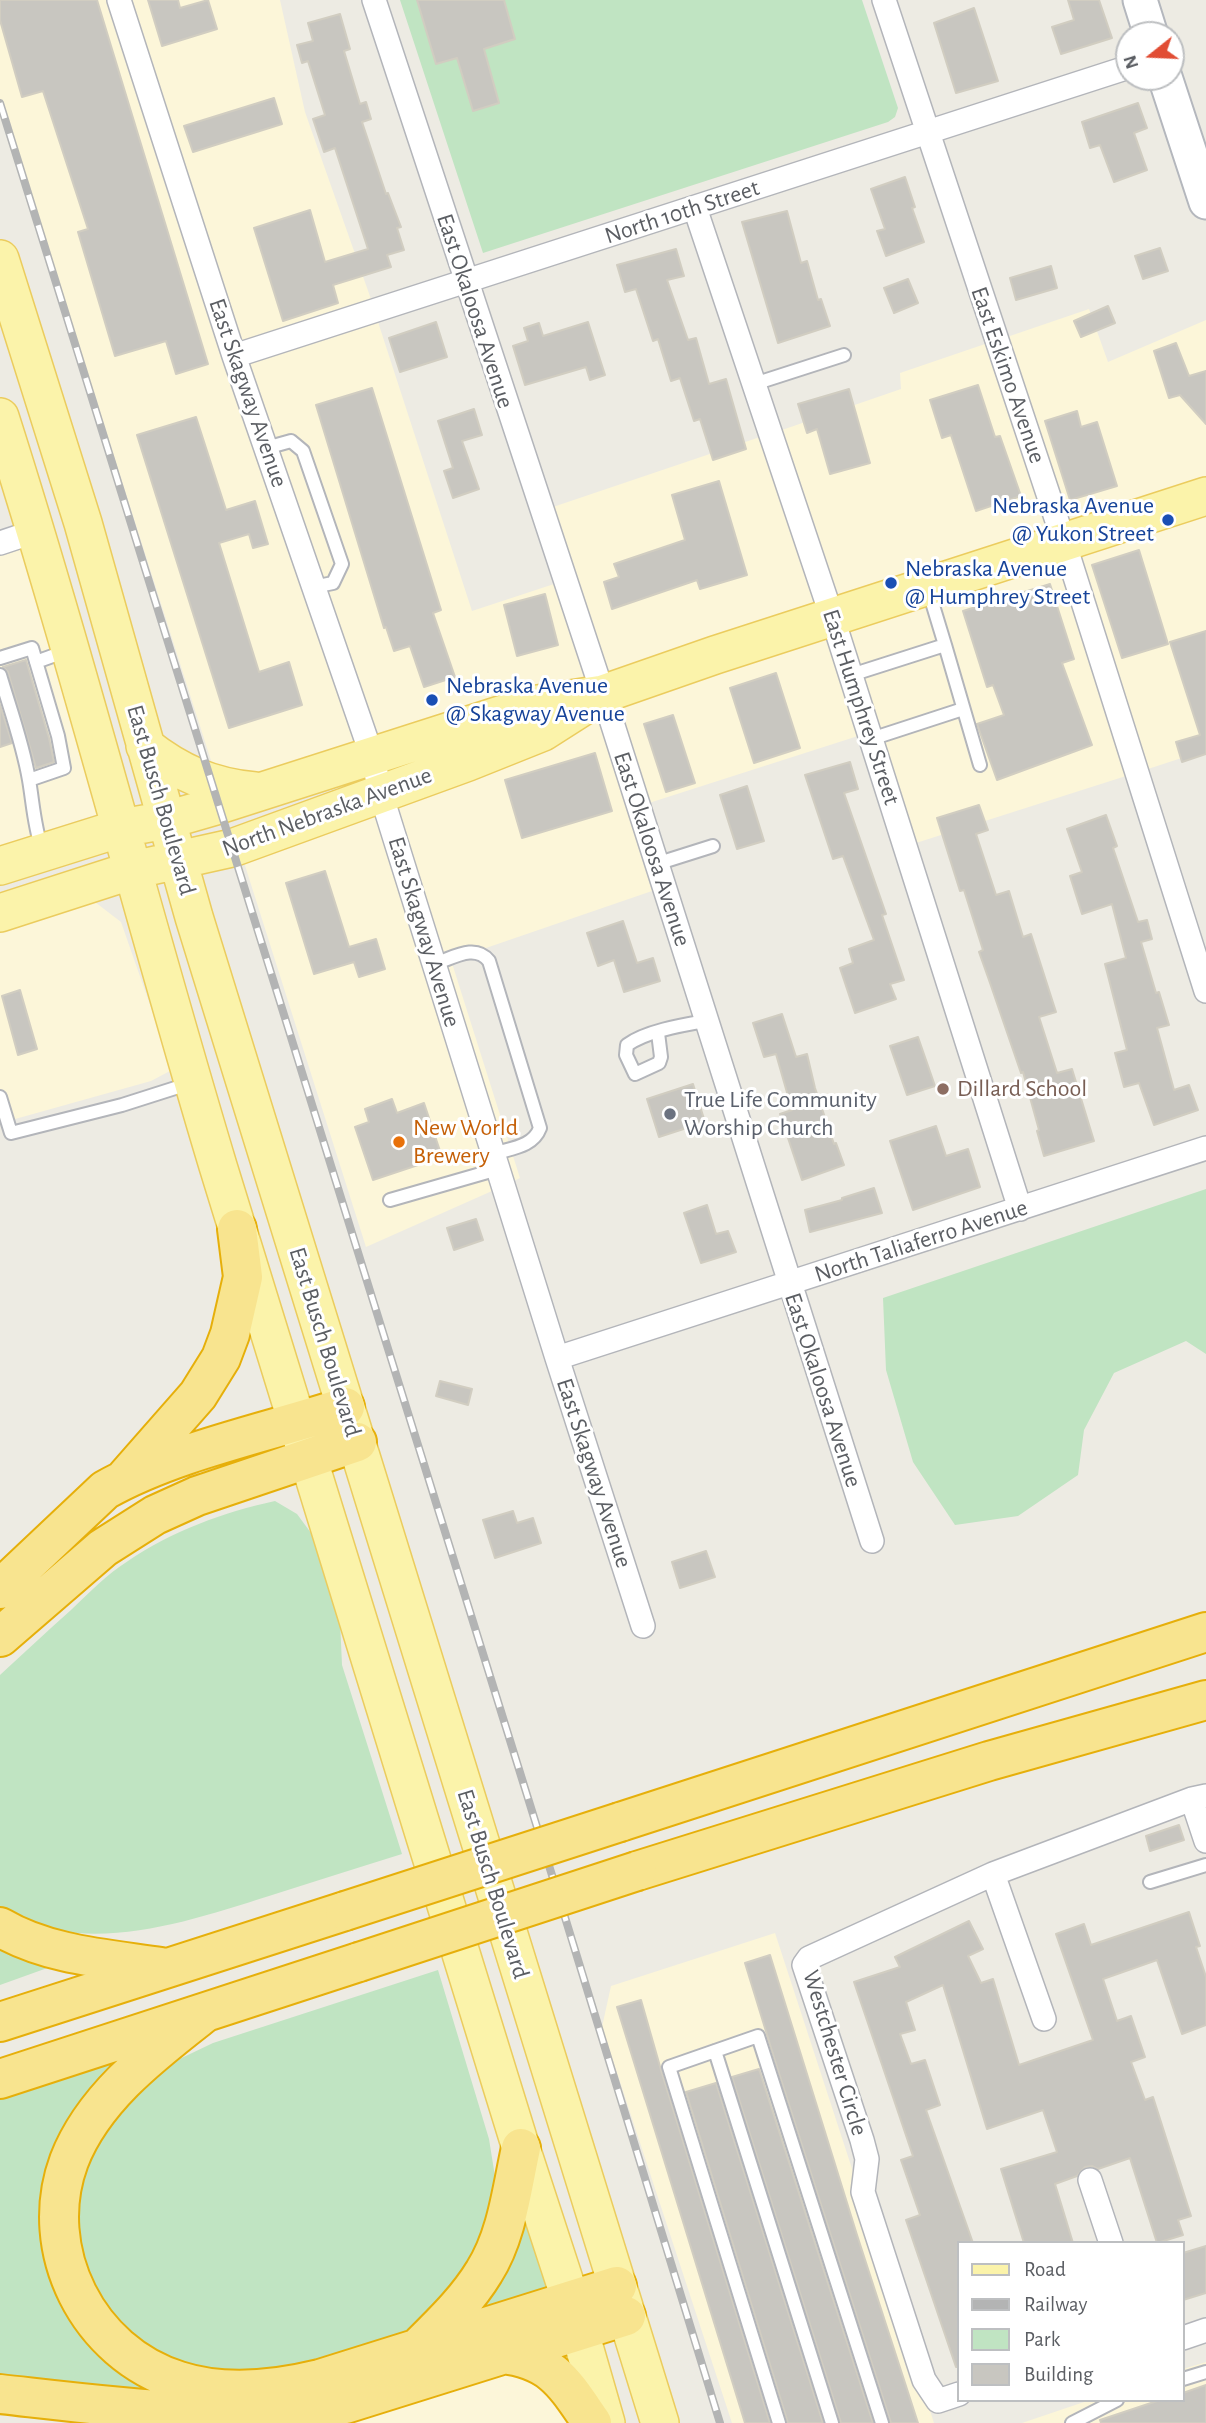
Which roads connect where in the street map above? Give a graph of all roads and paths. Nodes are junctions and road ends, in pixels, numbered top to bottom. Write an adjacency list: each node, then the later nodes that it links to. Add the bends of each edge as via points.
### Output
1 (119, 0): 15 (street, East Skagway Avenue)
2 (374, 0): 12 (street, East Okaloosa Avenue)
3 (884, 0): 8 (street, East Eskimo Avenue)
4 (1140, 0): 5 (street)
5 (1147, 21)
6 (1115, 71): 8 (street, North 10th Street)
7 (1170, 91): 9 (street)
8 (926, 132): 10 (street, North 10th Street); 22 (street, East Eskimo Avenue)
9 (1206, 202)
10 (695, 208): 12 (street, North 10th Street); 16 (street, East Humphrey Street)
11 (0, 259): 20 (main road, East Busch Boulevard)
12 (466, 283): 15 (street, North 10th Street); 33 (street, East Okaloosa Avenue)
13 (0, 332): 20 (main road, via 32,435)
14 (844, 355): 16 (lane)
15 (234, 356): 18 (street, East Skagway Avenue)
16 (754, 384): 26 (street, East Humphrey Street)
17 (0, 417): 21 (main road, East Busch Boulevard)
18 (266, 449): 25 (street, East Skagway Avenue); 25 (lane, via 291,440 303,451 338,552 342,564 333,583)
19 (1206, 496): 22 (main road, North Nebraska Avenue)
20 (83, 523): 37 (main road, East Busch Boulevard)
21 (36, 531): 23 (street); 28 (main road, East Busch Boulevard)
22 (1064, 542): 24 (main road, North Nebraska Avenue); 53 (street, East Eskimo Avenue)
23 (0, 543)
24 (927, 586): 26 (main road, North Nebraska Avenue); 27 (lane)
25 (313, 587): 38 (street, East Skagway Avenue)
26 (832, 616): 32 (street, East Humphrey Street); 33 (main road, North Nebraska Avenue)
27 (944, 645): 32 (lane); 34 (lane)
28 (70, 649): 30 (lane); 35 (main road, East Busch Boulevard)
29 (0, 658): 30 (lane, via 32,648)
30 (36, 662): 35 (lane, via 47,710)
31 (0, 675): 40 (lane, via 25,748)
32 (851, 675): 36 (street, East Humphrey Street)
33 (603, 694): 38 (main road, North Nebraska Avenue, via 531,705); 42 (main road, North Nebraska Avenue, via 543,732); 48 (street, East Okaloosa Avenue)
34 (963, 709): 36 (lane); 39 (lane)
35 (71, 732): 40 (lane, via 64,768); 44 (main road, East Busch Boulevard)
36 (871, 738): 61 (street, East Humphrey Street)
37 (145, 746): 41 (main road, via 197,779); 43 (main road, East Busch Boulevard)
38 (372, 756): 41 (main road, North Nebraska Avenue); 42 (street, East Skagway Avenue)
39 (980, 765)
40 (29, 780): 46 (lane)
41 (262, 792): 43 (main road, North Nebraska Avenue)
42 (381, 794): 47 (main road, North Nebraska Avenue, via 232,848); 52 (street, East Skagway Avenue)
43 (167, 820): 44 (main road, North Nebraska Avenue); 47 (main road, East Busch Boulevard)
44 (121, 828): 46 (main road, North Nebraska Avenue); 50 (main road, East Busch Boulevard)
45 (713, 846): 48 (lane)
46 (43, 852): 49 (main road, North Nebraska Avenue)
47 (178, 861): 50 (main road, North Nebraska Avenue); 66 (main road, East Busch Boulevard)
48 (656, 864): 54 (street, East Okaloosa Avenue)
49 (0, 866)
50 (133, 870): 51 (main road, North Nebraska Avenue); 56 (main road, East Busch Boulevard)
51 (0, 913)
52 (434, 964): 59 (street, East Skagway Avenue); 59 (lane, via 474,951 489,961 540,1128 536,1138)
53 (1206, 991)
54 (706, 1021): 55 (lane); 63 (street, East Okaloosa Avenue)
55 (658, 1032)
56 (193, 1083): 57 (lane, via 11,1133); 62 (main road, East Busch Boulevard)
57 (0, 1097)
58 (1206, 1149): 61 (street, North Taliaferro Avenue)
59 (496, 1161): 60 (lane); 64 (street, East Skagway Avenue)
60 (390, 1200)
61 (1020, 1209): 63 (street, North Taliaferro Avenue)
62 (237, 1229): 65 (main road, East Busch Boulevard); 68 (highway, via 243,1277 221,1358 198,1395)
63 (788, 1284): 64 (street, North Taliaferro Avenue); 69 (street, East Okaloosa Avenue)
64 (557, 1358): 71 (street, East Skagway Avenue)
65 (298, 1423): 66 (highway); 67 (main road, East Busch Boulevard); 68 (highway)
66 (351, 1425): 67 (highway); 90 (main road, East Busch Boulevard)
67 (309, 1458): 73 (highway, via 155,1515 103,1548); 87 (main road, East Busch Boulevard)
68 (124, 1479): 70 (highway, via 105,1490)
69 (872, 1541)
70 (0, 1589)
71 (643, 1626)
72 (1206, 1632): 81 (highway, bridge)
73 (0, 1637)
74 (1206, 1700): 82 (highway, bridge, via 989,1761 637,1871)
75 (1199, 1798): 76 (street); 78 (street, Westchester Circle)
76 (1206, 1841)
77 (1206, 1866): 79 (lane)
78 (993, 1874): 83 (street); 99 (street, Westchester Circle, via 809,1958 804,1965 862,2140 867,2159 863,2192 924,2380 938,2401)
79 (1150, 1882)
80 (0, 1927): 81 (highway, via 59,1949)
81 (166, 1968): 84 (highway)
82 (203, 2014): 86 (highway); 94 (highway, via 112,2094 69,2161 59,2225 68,2275 79,2301 113,2342 134,2358 162,2375 193,2385 235,2390 288,2387)
83 (1044, 2020)
84 (0, 2022)
85 (715, 2051): 104 (lane, via 669,2067); 105 (lane); 106 (lane, via 758,2036)
86 (0, 2079)
87 (521, 2148): 91 (main road, East Busch Boulevard); 94 (highway, via 507,2216 485,2272)
88 (1090, 2180): 89 (street)
89 (1110, 2241)
90 (622, 2301): 91 (highway); 103 (main road, East Busch Boulevard)
91 (575, 2316): 94 (highway); 95 (highway); 102 (main road, East Busch Boulevard)
92 (1206, 2330): 93 (street)
93 (1185, 2336)
94 (418, 2348)
95 (502, 2354): 98 (highway, via 345,2404 301,2412 204,2414); 101 (highway, via 545,2366)
96 (1206, 2372): 97 (lane)
97 (1185, 2378)
98 (0, 2394)
99 (958, 2394)
100 (1113, 2402): 107 (lane)
101 (592, 2423)
102 (607, 2423)
103 (660, 2423)
104 (779, 2423)
105 (832, 2423)
106 (882, 2423)
107 (1072, 2423)

